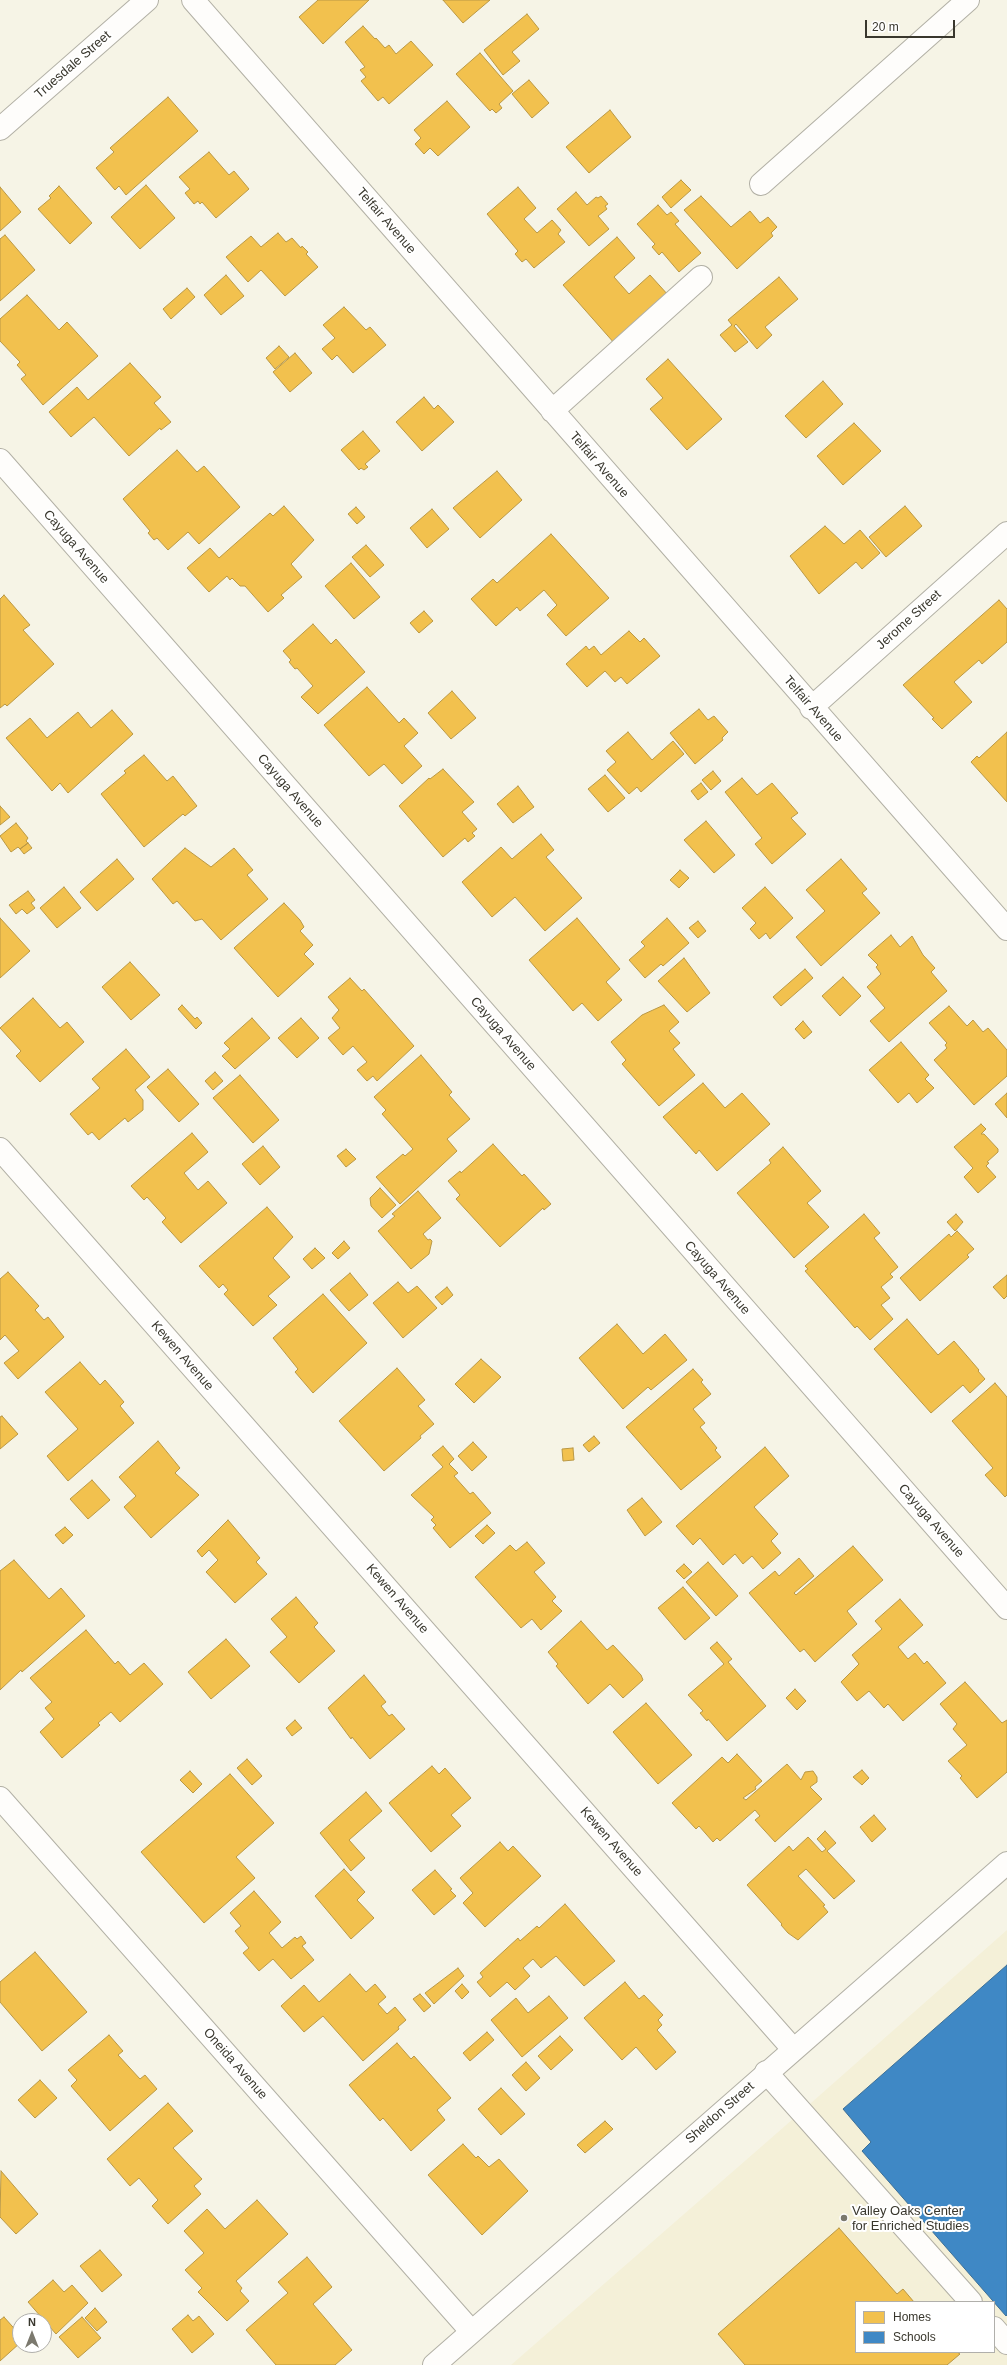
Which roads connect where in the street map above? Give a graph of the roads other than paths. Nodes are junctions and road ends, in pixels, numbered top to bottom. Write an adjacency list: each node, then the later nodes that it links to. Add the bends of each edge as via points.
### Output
1 (147, 0): 4 (street, Truesdale Street)
2 (193, 0): 7 (street, Telfair Avenue)
3 (968, 0): 5 (street)
4 (0, 129)
5 (761, 184)
6 (701, 277): 7 (street)
7 (552, 411): 10 (street, Telfair Avenue)
8 (0, 460): 13 (street, Cayuga Avenue)
9 (1007, 533): 10 (street, Jerome Street)
10 (811, 708): 11 (street, Telfair Avenue)
11 (1007, 929)
12 (0, 1149): 16 (street, Kewen Avenue)
13 (1007, 1608)
14 (0, 1798): 20 (street, Oneida Avenue)
15 (1007, 1863): 16 (street, Sheldon Street)
16 (794, 2049): 17 (street, Sheldon Street)
17 (766, 2072): 18 (street); 20 (street, Sheldon Street)
18 (970, 2301)
19 (995, 2329): 21 (street)
20 (471, 2331): 22 (street, Sheldon Street)
21 (1007, 2343)
22 (434, 2365)

